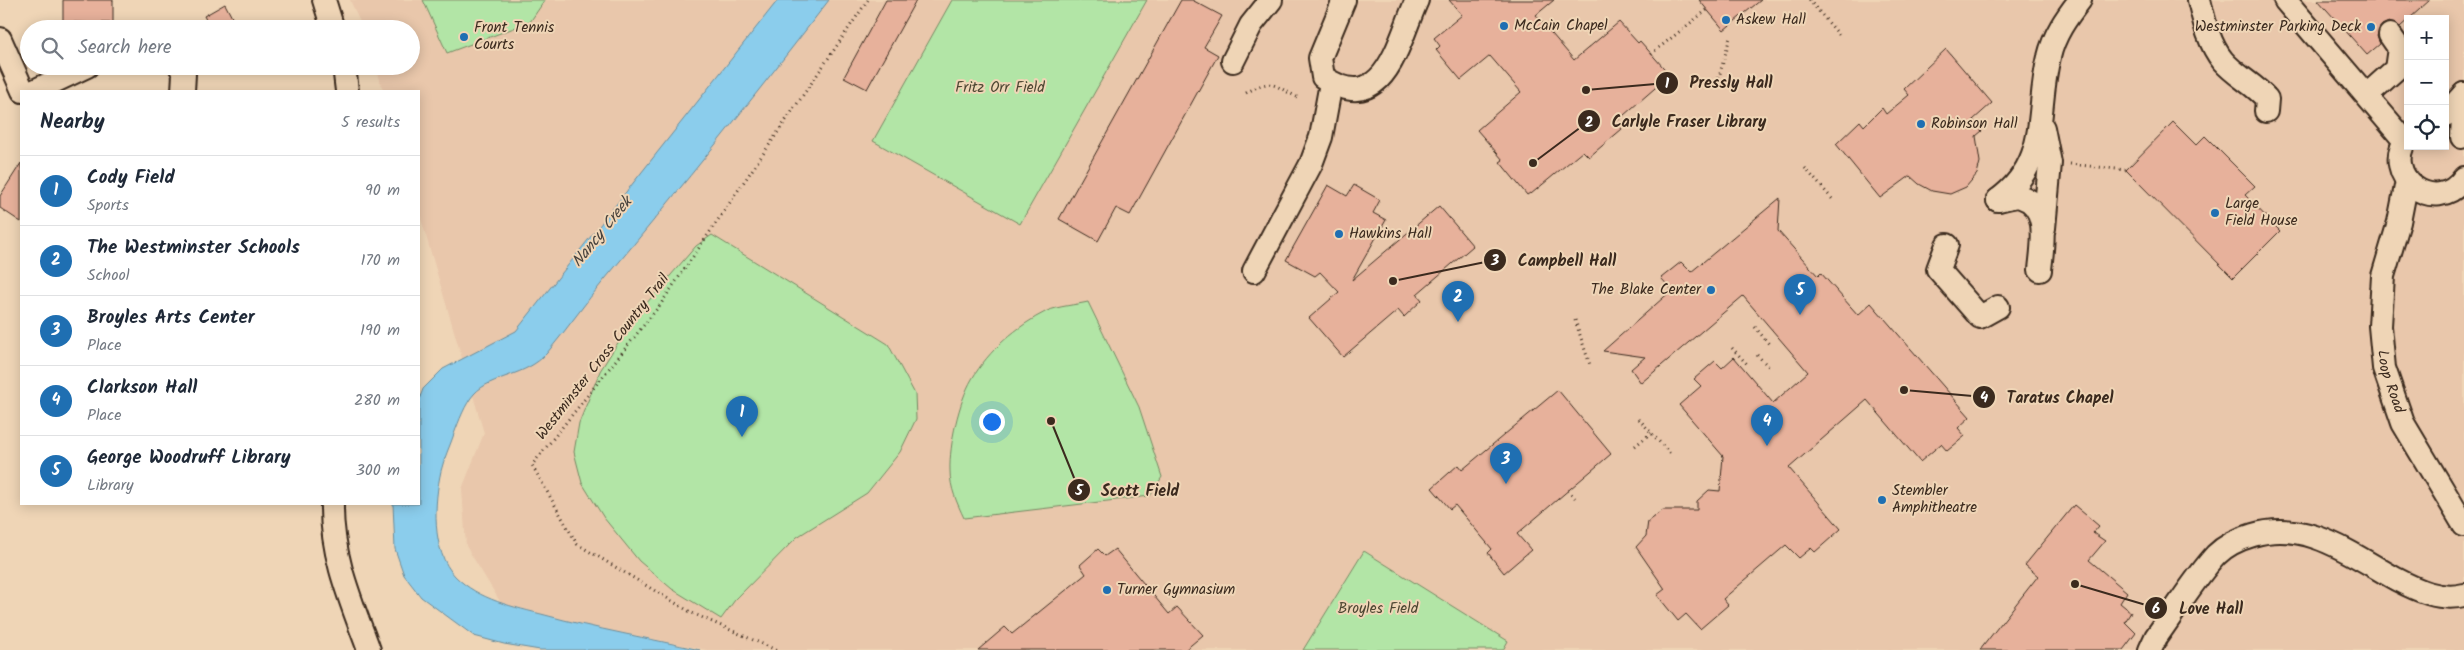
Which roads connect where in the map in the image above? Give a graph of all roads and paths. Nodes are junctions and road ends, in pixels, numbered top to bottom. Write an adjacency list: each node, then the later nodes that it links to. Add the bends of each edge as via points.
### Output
1 (324, 0): 11 (street)
2 (868, 0): 68 (path, Westminster Cross Country Trail, via 660,304 532,466 577,544 692,613)
3 (1271, 0): 17 (street, via 1251,25)
4 (1344, 0): 21 (street, via 1320,58 1322,77)
5 (1417, 0): 21 (street, via 1390,66 1378,82 1350,89)
6 (1809, 0): 14 (path)
7 (2080, 0): 33 (street, via 2055,37 2049,56 2042,89)
8 (2200, 0): 31 (street, via 2215,49 2223,62 2256,86 2267,99)
9 (2285, 0): 29 (street)
10 (1707, 10): 16 (path)
11 (330, 20)
12 (2390, 35): 29 (street, via 2399,48 2396,69)
13 (1730, 37): 22 (path)
14 (1841, 37)
15 (0, 39): 23 (street)
16 (1651, 54)
17 (1233, 61)
18 (68, 75): 24 (street)
19 (184, 75): 25 (street)
20 (345, 75): 26 (street)
21 (1331, 83): 48 (street, via 1321,137 1311,164)
22 (1716, 88)
23 (23, 90)
24 (36, 90)
25 (183, 90)
26 (347, 90)
27 (1246, 93): 30 (path, via 1263,83 1272,84)
28 (2464, 94): 32 (street); 34 (street)
29 (2368, 95): 35 (street)
30 (1297, 97)
31 (2266, 111)
32 (2449, 111)
33 (2042, 121): 45 (street, via 2050,163); 45 (street, via 2037,147 2016,188 1998,200 2020,196 2030,201)
34 (2457, 134)
35 (2404, 137)
36 (2404, 143): 41 (street, via 2400,161)
37 (2064, 164): 39 (path)
38 (1805, 168): 43 (path)
39 (2126, 170)
40 (2464, 178): 42 (street, via 2452,190)
41 (2407, 180): 42 (street, via 2414,188); 44 (street, Loop Road)
42 (2432, 195): 44 (street)
43 (1833, 200)
44 (2399, 222): 65 (street, Loop Road, via 2383,276 2380,326 2384,368 2403,423)
45 (2044, 228): 47 (street)
46 (1947, 245): 49 (street, via 1938,269 1980,318)
47 (2040, 270)
48 (1254, 271)
49 (1998, 307)
50 (1575, 320): 56 (path)
51 (1755, 326): 52 (path)
52 (1769, 344)
53 (1732, 348): 55 (path)
54 (1757, 355): 57 (path)
55 (1747, 364)
56 (1590, 365)
57 (1771, 369)
58 (1639, 419): 59 (path)
59 (1651, 433): 60 (path); 61 (path)
60 (1635, 446)
61 (1672, 456)
62 (1568, 490): 63 (path)
63 (1575, 498)
64 (332, 505): 67 (street, via 336,557)
65 (2464, 526)
66 (2464, 595): 69 (street, via 2453,598 2420,592 2324,540 2301,532 2266,531 2236,540 2217,554)
67 (369, 650)
68 (776, 650)
69 (2150, 650)

